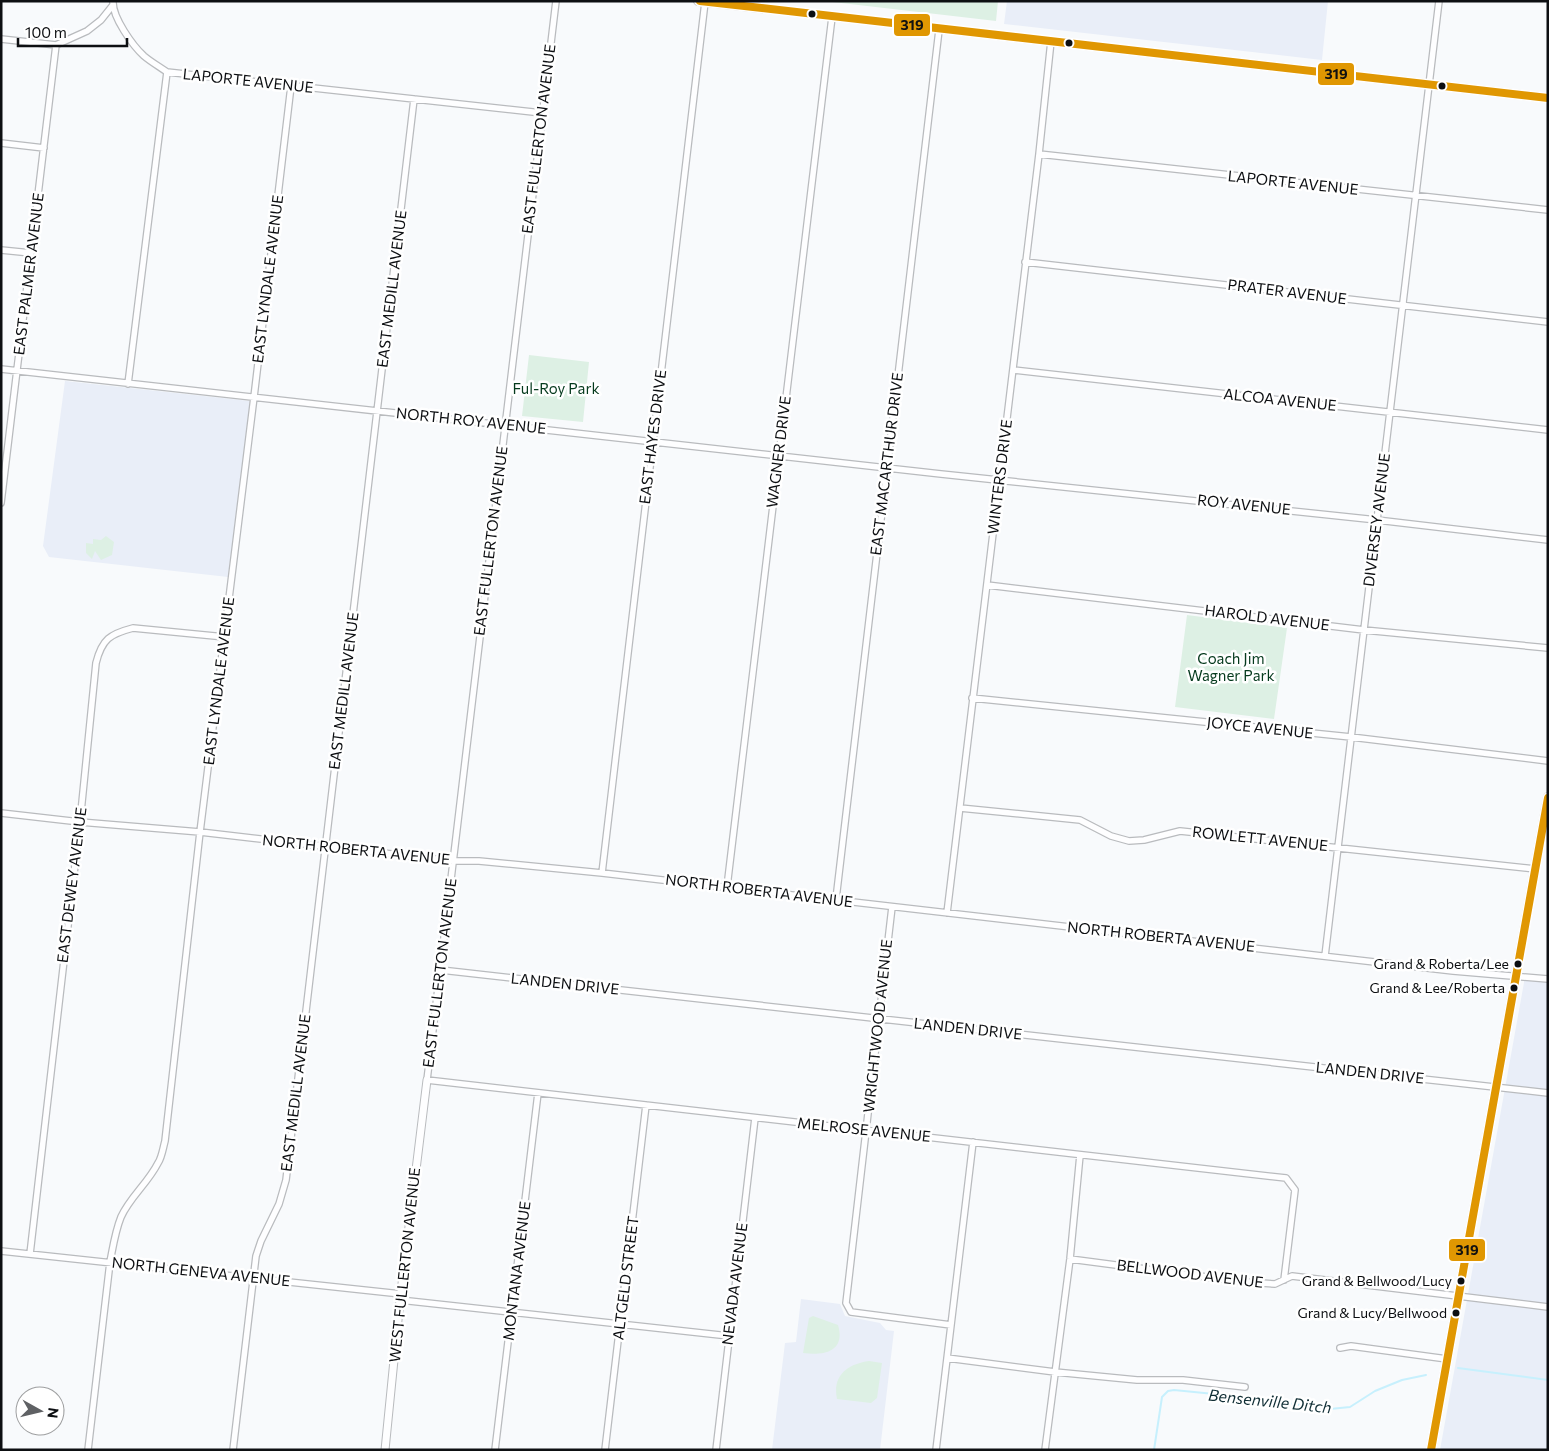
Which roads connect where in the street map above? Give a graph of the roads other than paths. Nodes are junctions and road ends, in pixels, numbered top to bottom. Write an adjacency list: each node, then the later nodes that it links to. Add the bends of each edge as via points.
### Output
1 (556, 1): 15 (street, EAST FULLERTON AVENUE)
2 (1440, 1): 11 (street, DIVERSEY AVENUE)
3 (702, 2): 5 (main road); 35 (street, EAST HAYES DRIVE)
4 (113, 3): 9 (street, LAPORTE AVENUE, via 101,20 87,31); 10 (street, LAPORTE AVENUE, via 131,40 144,56)
5 (832, 17): 6 (main road); 36 (street, WAGNER DRIVE)
6 (939, 30): 8 (main road); 37 (street, EAST MACARTHUR DRIVE)
7 (1, 39): 9 (street)
8 (1051, 41): 11 (main road); 18 (street, WINTERS DRIVE)
9 (56, 45): 17 (street, EAST PALMER AVENUE)
10 (167, 72): 12 (street, LAPORTE AVENUE); 29 (street)
11 (1429, 84): 13 (main road); 19 (street, DIVERSEY AVENUE)
12 (291, 86): 14 (street, LAPORTE AVENUE); 30 (street, EAST LYNDALE AVENUE)
13 (1548, 98)
14 (414, 99): 15 (street, LAPORTE AVENUE); 31 (street, EAST MEDILL AVENUE)
15 (542, 113): 33 (street, EAST FULLERTON AVENUE)
16 (1, 143): 17 (street)
17 (44, 148): 22 (street, EAST PALMER AVENUE)
18 (1039, 154): 19 (street, LAPORTE AVENUE); 23 (street, WINTERS DRIVE)
19 (1416, 196): 20 (street, LAPORTE AVENUE); 24 (street, DIVERSEY AVENUE)
20 (1548, 210)
21 (1, 250): 22 (street)
22 (31, 253): 28 (street, EAST PALMER AVENUE)
23 (1025, 262): 24 (street, PRATER AVENUE); 27 (street, WINTERS DRIVE)
24 (1403, 305): 25 (street, PRATER AVENUE); 32 (street, DIVERSEY AVENUE)
25 (1548, 322)
26 (1, 369): 28 (street, NORTH ROY AVENUE)
27 (1013, 370): 32 (street, ALCOA AVENUE); 39 (street, WINTERS DRIVE)
28 (17, 371): 29 (street, NORTH ROY AVENUE); 40 (street, EAST PALMER AVENUE)
29 (128, 384): 30 (street, NORTH ROY AVENUE)
30 (254, 396): 31 (street, NORTH ROY AVENUE); 45 (street, EAST LYNDALE AVENUE)
31 (377, 411): 33 (street, NORTH ROY AVENUE); 55 (street, EAST MEDILL AVENUE)
32 (1390, 412): 34 (street, ALCOA AVENUE); 41 (street, DIVERSEY AVENUE)
33 (505, 426): 35 (street, NORTH ROY AVENUE); 57 (street, EAST FULLERTON AVENUE)
34 (1548, 430)
35 (652, 440): 36 (street, NORTH ROY AVENUE); 59 (street, EAST HAYES DRIVE)
36 (778, 455): 37 (street, NORTH ROY AVENUE); 60 (street, WAGNER DRIVE)
37 (887, 468): 38 (street, NORTH ROY AVENUE); 61 (street, EAST MACARTHUR DRIVE)
38 (941, 474): 39 (street, ROY AVENUE)
39 (999, 479): 41 (street, ROY AVENUE); 43 (street, WINTERS DRIVE)
40 (1, 503)
41 (1377, 520): 42 (street, ROY AVENUE); 44 (street, DIVERSEY AVENUE)
42 (1548, 540)
43 (987, 586): 44 (street, HAROLD AVENUE); 47 (street, WINTERS DRIVE)
44 (1364, 630): 46 (street, HAROLD AVENUE); 48 (street, DIVERSEY AVENUE)
45 (225, 638): 53 (street, EAST DEWEY AVENUE, via 133,628 109,637 96,663); 54 (street, EAST LYNDALE AVENUE)
46 (1548, 648)
47 (972, 698): 48 (street, JOYCE AVENUE); 51 (street, WINTERS DRIVE)
48 (1351, 737): 49 (street, JOYCE AVENUE); 56 (street, DIVERSEY AVENUE)
49 (1548, 761)
50 (1548, 797): 58 (main road)
51 (960, 808): 56 (street, ROWLETT AVENUE, via 1080,820 1129,841 1180,831); 63 (street, WINTERS DRIVE)
52 (1, 813): 53 (street, NORTH ROBERTA AVENUE)
53 (80, 822): 54 (street, NORTH ROBERTA AVENUE); 79 (street, EAST DEWEY AVENUE)
54 (200, 832): 55 (street, NORTH ROBERTA AVENUE); 81 (street, EAST LYNDALE AVENUE, via 165,1141 159,1162 121,1218)
55 (325, 847): 57 (street, NORTH ROBERTA AVENUE); 82 (street, EAST MEDILL AVENUE, via 286,1180 279,1204 260,1241)
56 (1338, 847): 58 (street, ROWLETT AVENUE); 64 (street, DIVERSEY AVENUE)
57 (453, 861): 59 (street, NORTH ROBERTA AVENUE); 65 (street, EAST FULLERTON AVENUE)
58 (1535, 869): 66 (main road)
59 (602, 873): 60 (street, NORTH ROBERTA AVENUE)
60 (727, 887): 61 (street, NORTH ROBERTA AVENUE)
61 (836, 899): 62 (street, NORTH ROBERTA AVENUE)
62 (892, 907): 63 (street, NORTH ROBERTA AVENUE); 68 (street, WRIGHTWOOD AVENUE)
63 (947, 913): 64 (street, NORTH ROBERTA AVENUE)
64 (1325, 956): 66 (street, NORTH ROBERTA AVENUE)
65 (440, 970): 68 (street, LANDEN DRIVE); 69 (street, EAST FULLERTON AVENUE)
66 (1516, 976): 67 (street, NORTH ROBERTA AVENUE); 70 (main road)
67 (1548, 979)
68 (879, 1019): 70 (street, LANDEN DRIVE); 75 (street, WRIGHTWOOD AVENUE)
69 (427, 1080): 71 (street, MELROSE AVENUE); 85 (street, WEST FULLERTON AVENUE)
70 (1495, 1087): 72 (street, LANDEN DRIVE); 84 (main road)
71 (538, 1093): 73 (street, MELROSE AVENUE); 87 (street, MONTANA AVENUE)
72 (1548, 1093)
73 (646, 1105): 74 (street, MELROSE AVENUE); 88 (street, ALTGELD STREET)
74 (755, 1118): 75 (street, MELROSE AVENUE); 90 (street, NEVADA AVENUE)
75 (867, 1130): 76 (street, MELROSE AVENUE); 89 (street, WRIGHTWOOD AVENUE, via 846,1302 851,1312)
76 (973, 1142): 77 (street, MELROSE AVENUE); 89 (street)
77 (1080, 1155): 80 (street); 83 (street, MELROSE AVENUE, via 1286,1178 1295,1190)
78 (1, 1251): 79 (street, NORTH GENEVA AVENUE)
79 (30, 1254): 81 (street, NORTH GENEVA AVENUE)
80 (1070, 1260): 83 (street, BELLWOOD AVENUE, via 1245,1282 1275,1284); 94 (street)
81 (110, 1262): 82 (street, NORTH GENEVA AVENUE); 96 (street, EAST LYNDALE AVENUE)
82 (253, 1278): 85 (street, NORTH GENEVA AVENUE); 97 (street, EAST MEDILL AVENUE)
83 (1284, 1280): 84 (street, BELLWOOD AVENUE, via 1292,1276)
84 (1458, 1296): 86 (street, BELLWOOD AVENUE); 93 (main road)
85 (401, 1297): 87 (street, NORTH GENEVA AVENUE); 98 (street, WEST FULLERTON AVENUE)
86 (1548, 1307)
87 (512, 1311): 88 (street, NORTH GENEVA AVENUE); 99 (street, MONTANA AVENUE)
88 (621, 1324): 90 (street, NORTH GENEVA AVENUE); 100 (street, ALTGELD STREET)
89 (951, 1325): 92 (street)
90 (729, 1336): 101 (street, NEVADA AVENUE)
91 (1340, 1348): 93 (street, via 1350,1346)
92 (947, 1358): 94 (street); 102 (street)
93 (1447, 1359): 104 (main road)
94 (1055, 1372): 95 (street); 103 (street)
95 (1245, 1387)
96 (88, 1450)
97 (233, 1450)
98 (385, 1450)
99 (495, 1450)
100 (606, 1450)
101 (716, 1450)
102 (936, 1450)
103 (1046, 1450)
104 (1431, 1450)

